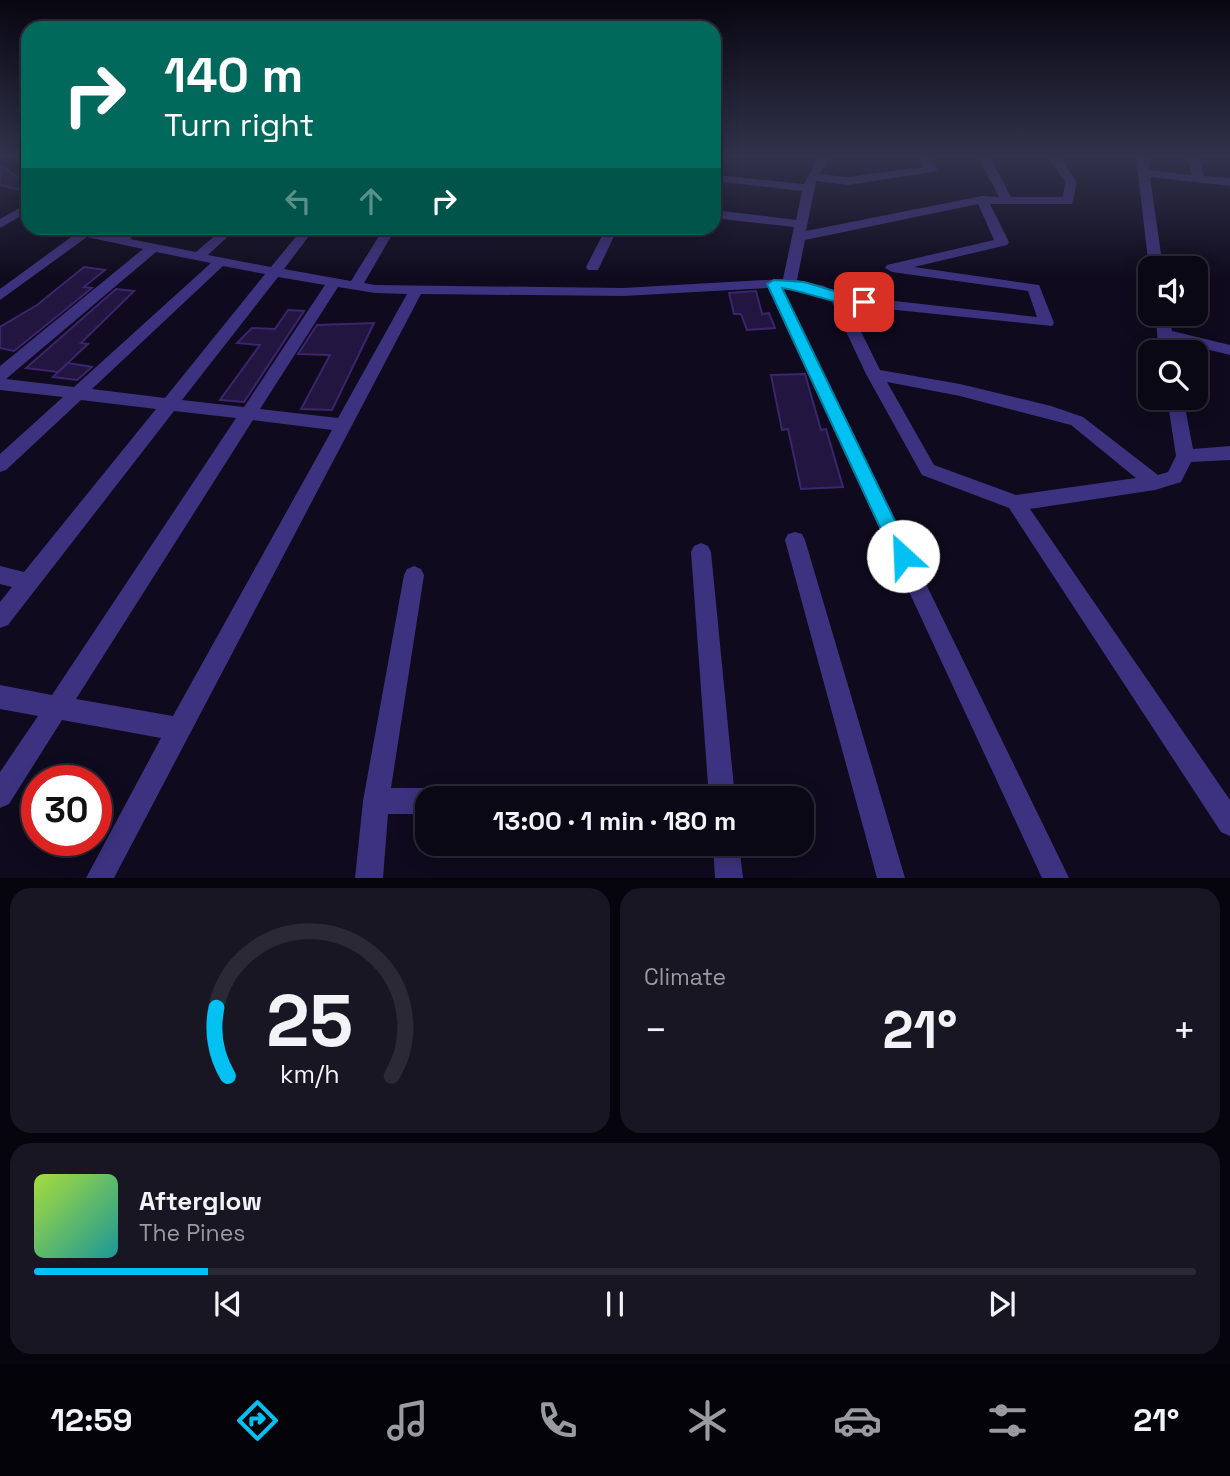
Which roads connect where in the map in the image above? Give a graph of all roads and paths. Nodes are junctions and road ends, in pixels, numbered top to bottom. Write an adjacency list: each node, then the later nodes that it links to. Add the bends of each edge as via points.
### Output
1 (807, 198): 11 (street)
2 (1069, 198): 5 (street)
3 (1148, 198): 21 (street)
4 (982, 200): 5 (street); 11 (street); 31 (street, via 1002,242 892,268 1034,288 1047,323)
5 (1007, 200)
6 (0, 211): 7 (street)
7 (21, 215)
8 (21, 215): 10 (street)
9 (721, 215): 11 (street)
10 (0, 224)
11 (800, 231): 27 (street)
12 (82, 235): 30 (street)
13 (88, 235): 19 (street)
14 (126, 235): 19 (street)
15 (223, 235): 22 (street)
16 (303, 235): 25 (street)
17 (386, 235): 28 (street)
18 (609, 235): 24 (street)
19 (117, 241): 20 (street)
20 (153, 248): 22 (street); 37 (street)
21 (1155, 256)
22 (198, 257): 23 (street)
23 (220, 262): 25 (street); 39 (street)
24 (593, 267)
25 (274, 272): 26 (street); 40 (street)
26 (334, 282): 28 (street); 42 (street)
27 (781, 284): 29 (street, via 623,292); 31 (street, via 819,289); 68 (street)
28 (355, 286): 29 (street)
29 (416, 290): 43 (street)
30 (0, 296)
31 (838, 299): 36 (street)
32 (1163, 326): 33 (street)
33 (1164, 334): 34 (street); 35 (street)
34 (1165, 340)
35 (1230, 350)
36 (874, 374): 47 (street, via 960,390 1077,421); 48 (street, via 928,470)
37 (0, 375)
38 (0, 384): 39 (street)
39 (76, 395): 40 (street); 46 (street)
40 (169, 404): 42 (street); 53 (street)
41 (1177, 410): 45 (street)
42 (249, 412): 43 (street); 56 (street)
43 (343, 425): 57 (street)
44 (1230, 453): 45 (street)
45 (1185, 456): 47 (street, via 1175,477)
46 (0, 466)
47 (1155, 483): 48 (street)
48 (1016, 503): 62 (street)
49 (795, 540): 67 (street)
50 (701, 552): 58 (street)
51 (0, 575): 53 (street)
52 (414, 575): 60 (street)
53 (29, 582): 54 (street)
54 (0, 618)
55 (0, 697): 56 (street)
56 (58, 706): 57 (street); 59 (street)
57 (179, 729): 64 (street)
58 (721, 786)
59 (0, 795)
60 (376, 801): 61 (street); 65 (street)
61 (415, 801)
62 (1229, 820)
63 (727, 856): 66 (street)
64 (99, 877)
65 (369, 877)
66 (729, 877)
67 (891, 877)
68 (1056, 877)

